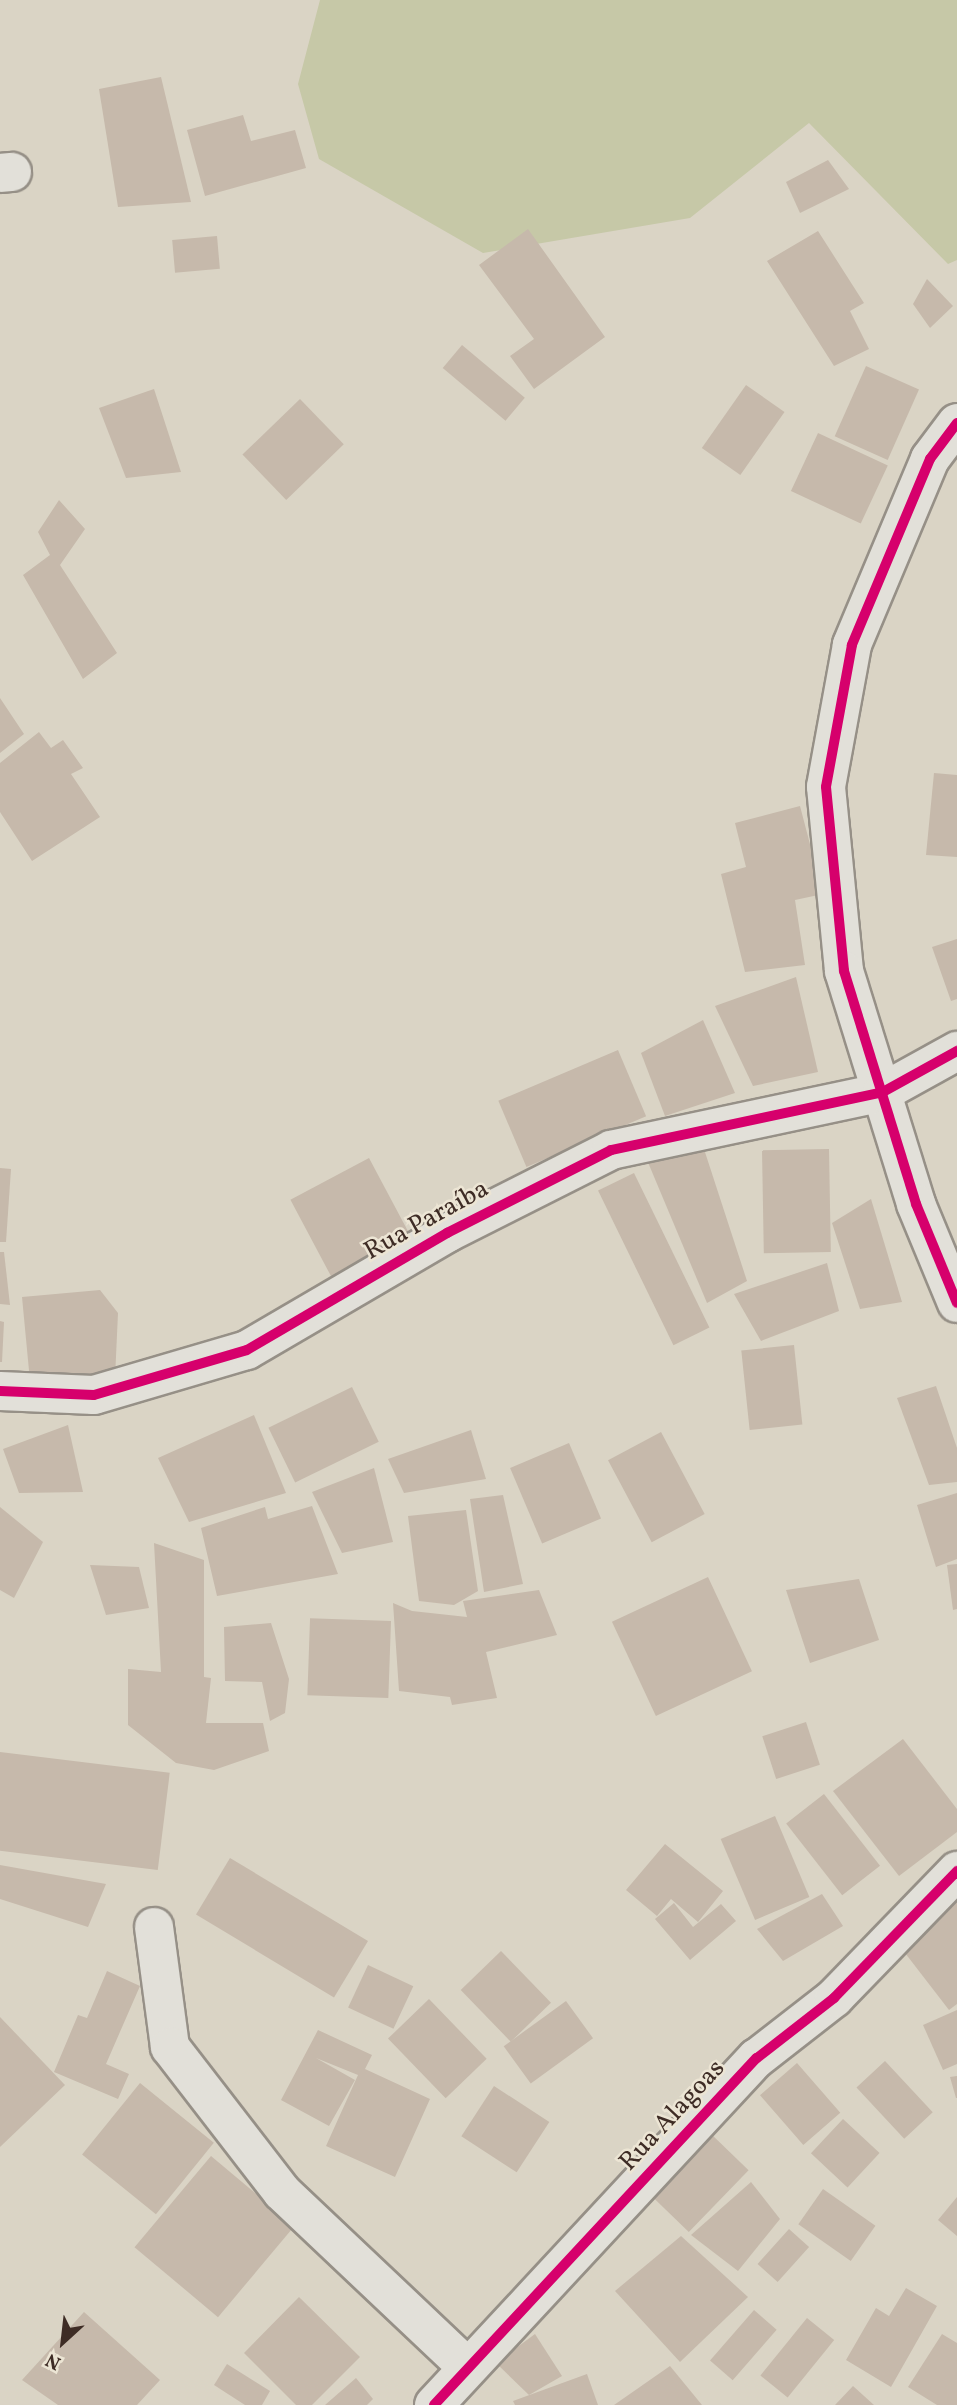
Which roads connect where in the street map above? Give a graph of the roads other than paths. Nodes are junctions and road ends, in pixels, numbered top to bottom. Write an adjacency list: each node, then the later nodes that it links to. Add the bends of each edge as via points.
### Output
1 (957, 423): 3 (street, via 930,459 852,645 826,787 844,971)
2 (957, 1051): 3 (street, Rua Paraíba)
3 (883, 1092): 4 (street, via 916,1204); 5 (street, Rua Paraíba, via 611,1150 447,1233 247,1350 94,1395)
4 (957, 1303)
5 (0, 1391)
6 (957, 1871): 8 (street, Rua Alagoas, via 834,1998 757,2058)
7 (154, 1927): 8 (street, via 170,2047 282,2192)
8 (467, 2367): 9 (street, Rua Alagoas)
9 (434, 2405)

